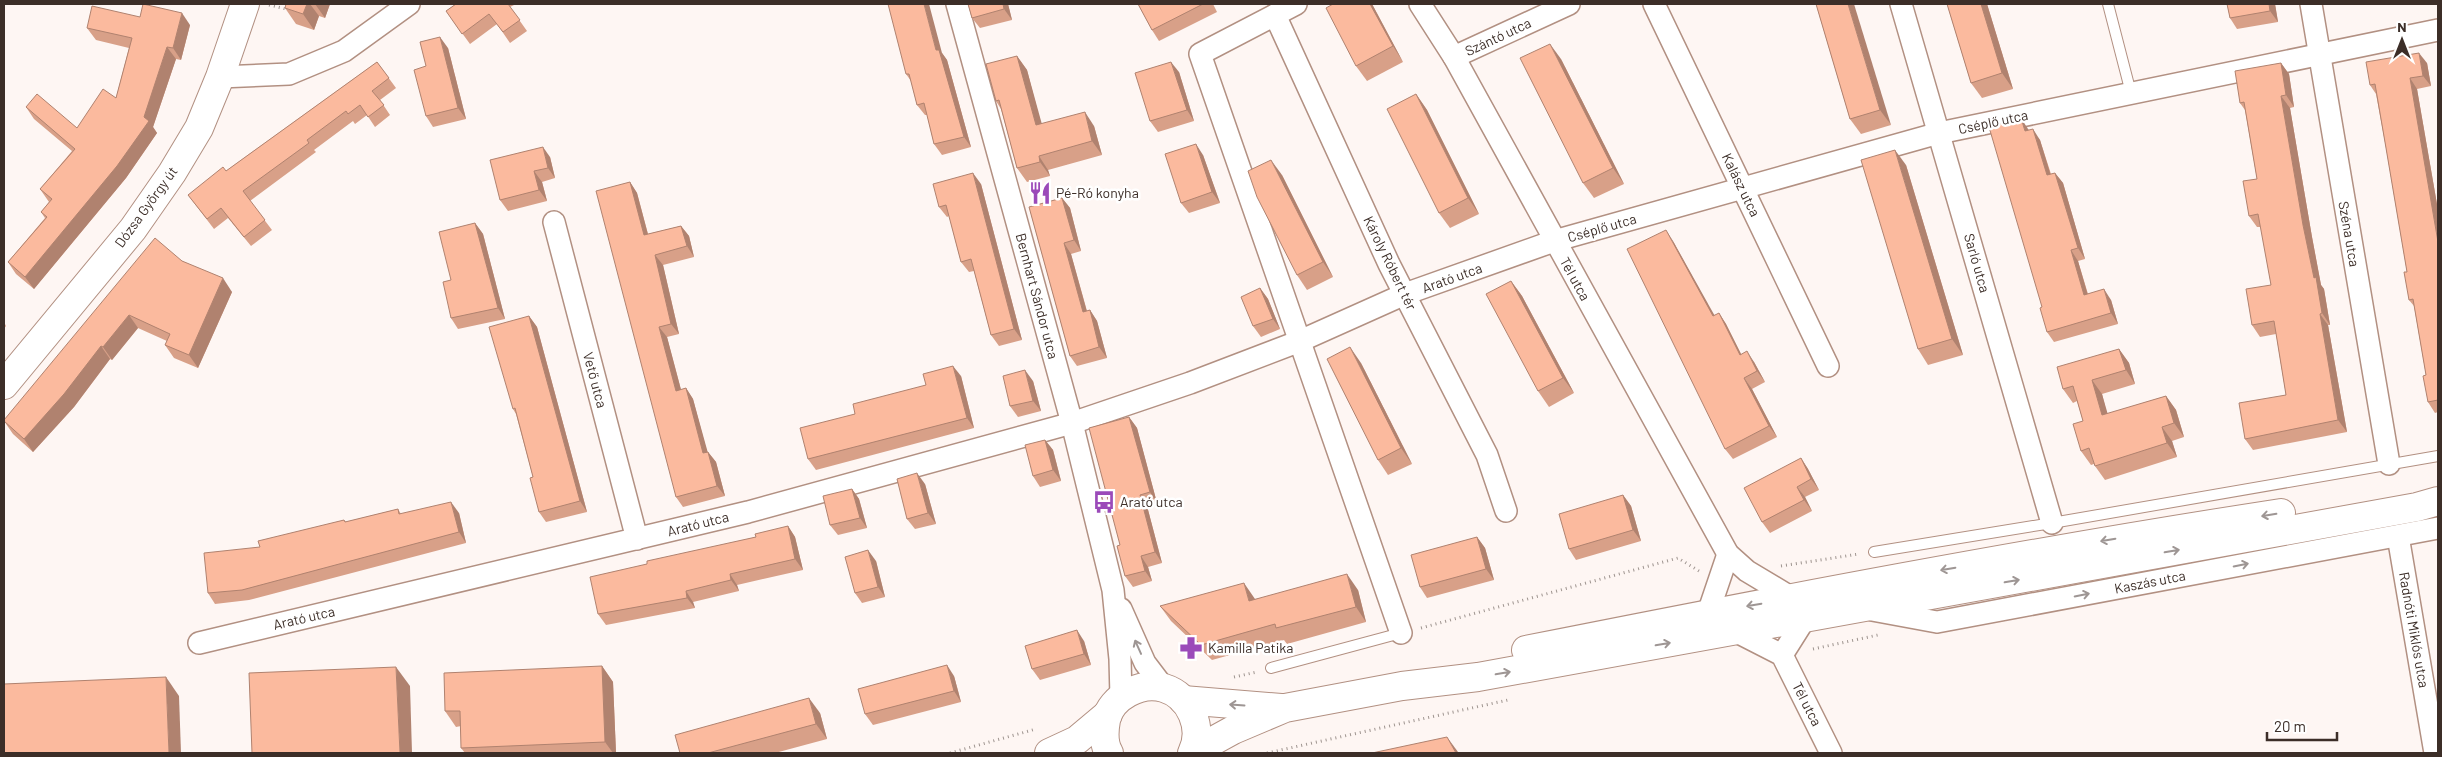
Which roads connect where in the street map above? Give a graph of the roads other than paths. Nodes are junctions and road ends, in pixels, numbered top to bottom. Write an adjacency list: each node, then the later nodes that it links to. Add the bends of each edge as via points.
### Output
1 (245, 4): 15 (main road, Dózsa György út)
2 (409, 4): 15 (street, via 344,50 289,74)
3 (957, 4): 25 (street, Bernhart Sándor utca)
4 (1296, 4): 11 (street)
5 (1420, 4): 14 (street, Tél utca)
6 (1569, 4): 14 (street, Szántó utca)
7 (1654, 4): 18 (street, Kalász utca)
8 (1901, 4): 17 (street, Sarló utca)
9 (2108, 4): 16 (lane)
10 (2310, 4): 13 (street, Széna utca)
11 (1275, 15): 21 (street, Károly Róbert tér); 22 (street, via 1200,54)
12 (2438, 30): 13 (street, Cséplő utca)
13 (2319, 54): 16 (street, Cséplő utca); 27 (street, Széna utca)
14 (1454, 57): 20 (street, Tél utca)
15 (220, 78): 24 (main road, Dózsa György út, via 198,128 151,204)
16 (2131, 93): 17 (street, Cséplő utca)
17 (1939, 133): 18 (street, Cséplő utca); 31 (street, Sarló utca)
18 (1743, 188): 20 (street, Cséplő utca); 23 (street, Kalász utca)
19 (554, 222): 34 (street, Vető utca)
20 (1554, 241): 21 (street, Arató utca); 36 (street, Tél utca)
21 (1405, 294): 22 (street, Arató utca); 30 (street, Károly Róbert tér, via 1487,455)
22 (1300, 340): 25 (street, Arató utca, via 1190,384); 42 (street)
23 (1828, 366)
24 (4, 385)
25 (1072, 422): 34 (street, Arató utca, via 748,512); 37 (street, Bernhart Sándor utca)
26 (2438, 456): 27 (lane)
27 (2389, 464): 31 (lane)
28 (2438, 490): 38 (main road, one-way to 38, via 2125,537)
29 (2438, 500): 39 (main road, one-way to 29, via 2416,507)
30 (1506, 511)
31 (2052, 523): 35 (lane)
32 (2438, 528): 33 (street, Kaszás utca)
33 (2398, 536): 39 (street, Kaszás utca, one-way to 33, via 1937,622); 54 (street, Radnóti Miklós utca)
34 (637, 539): 43 (street, Arató utca)
35 (1874, 552)
36 (1728, 554): 38 (street, Tél utca); 40 (street)
37 (1113, 590): 47 (street, Bernhart Sándor utca, one-way to 37, via 1145,663); 48 (street, Bernhart Sándor utca, via 1120,659)
38 (1799, 608): 39 (main road); 40 (main road, one-way to 40); 41 (main road); 44 (street)
39 (1862, 608)
40 (1708, 613): 46 (main road, via 1477,660)
41 (1735, 630): 44 (street); 46 (main road, one-way to 41, via 1478,677)
42 (1401, 633): 45 (lane)
43 (198, 643)
44 (1782, 655): 53 (street, Tél utca)
45 (1271, 668)
46 (1402, 686): 49 (main road)
47 (1174, 694): 48 (main road, via 1141,687); 49 (main road, one-way to 47); 50 (main road, via 1194,715 1197,733)
48 (1114, 705): 51 (main road, via 1077,740); 52 (main road, via 1104,731)
49 (1285, 708): 50 (main road, via 1233,730)
50 (1193, 752)
51 (1049, 753)
52 (1110, 753)
53 (1831, 753)
54 (2434, 753)

